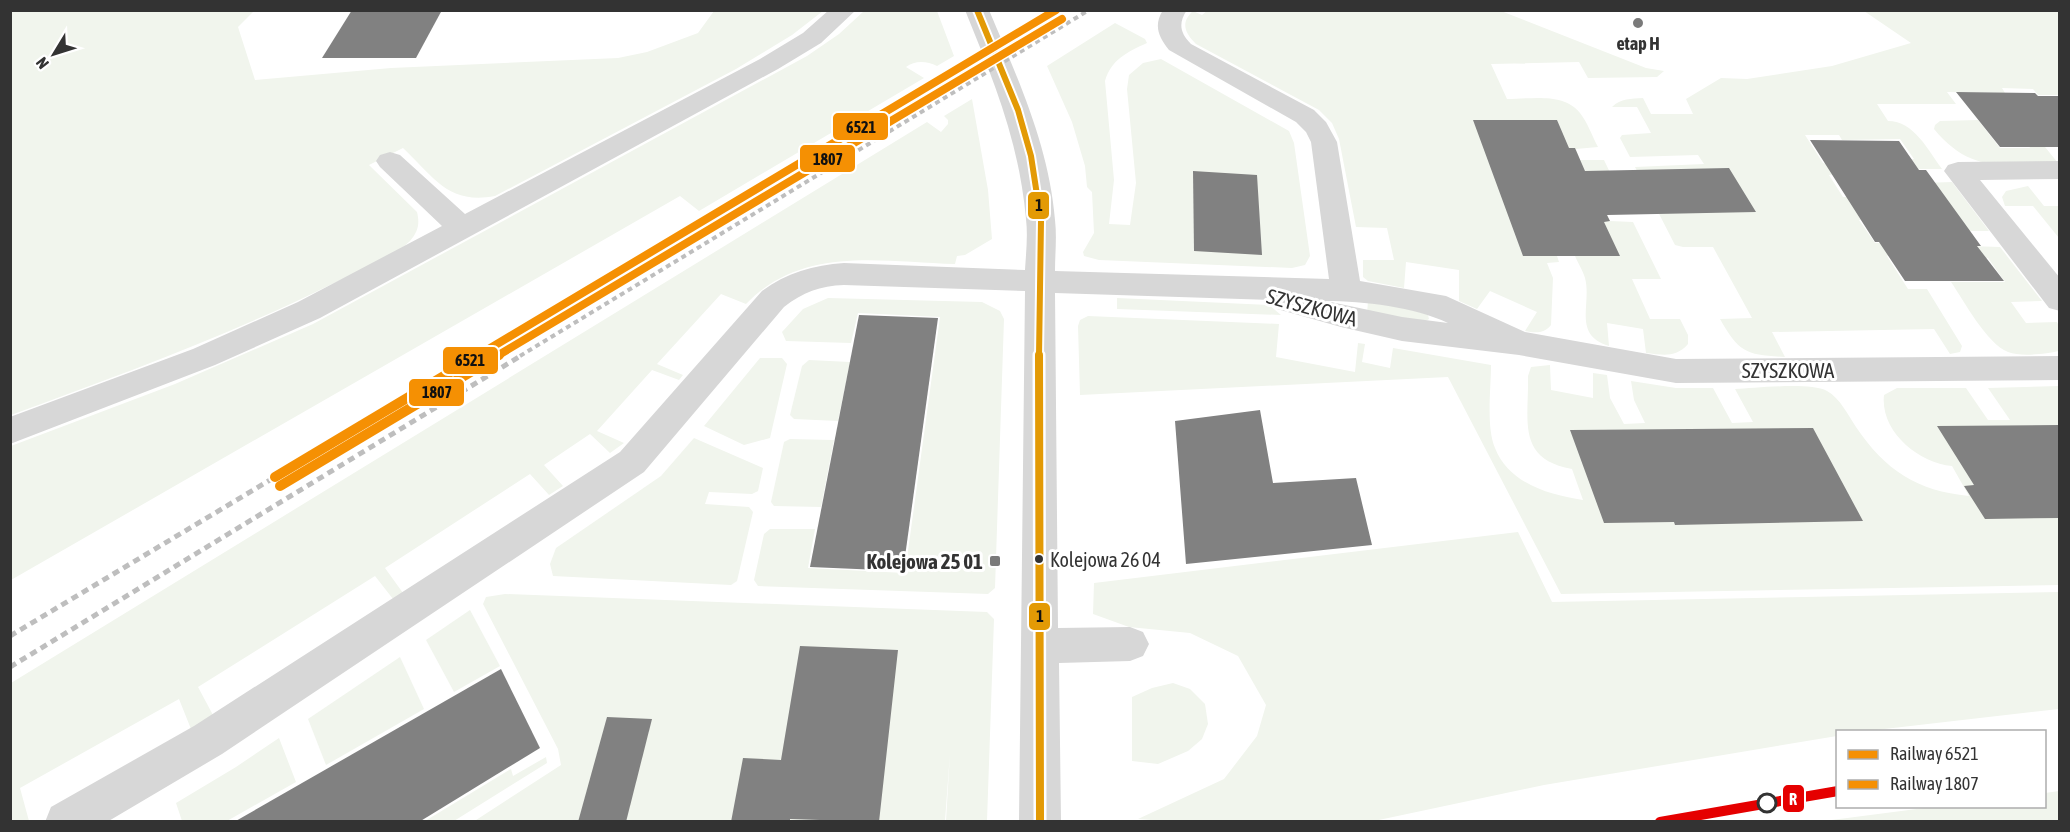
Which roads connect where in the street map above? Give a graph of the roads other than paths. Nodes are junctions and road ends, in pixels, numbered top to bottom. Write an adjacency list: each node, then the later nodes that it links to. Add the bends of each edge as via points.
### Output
1 (844, 10): 6 (street, via 812,38 777,59)
2 (977, 10): 7 (street, via 1012,92 1031,156 1041,221)
3 (1174, 10): 9 (street, via 1169,32 1182,49 1305,116 1317,128 1324,142)
4 (390, 161): 6 (street)
5 (2060, 171): 10 (street, via 1958,171)
6 (463, 229): 13 (street, via 278,325 168,372)
7 (1041, 280): 8 (street, SZYSZKOWA); 15 (street); 16 (street, SZYSZKOWA, via 844,274 819,276 789,287 768,304 632,462 208,740)
8 (1247, 289): 9 (street, SZYSZKOWA); 11 (street, SZYSZKOWA, via 1402,329)
9 (1346, 290): 11 (street, SZYSZKOWA, via 1435,304)
10 (2060, 300)
11 (1519, 343): 12 (street, SZYSZKOWA, via 1676,371)
12 (2060, 368)
13 (10, 431)
14 (1130, 644): 15 (street)
15 (1040, 646): 17 (street)
16 (66, 822)
17 (1040, 822)

